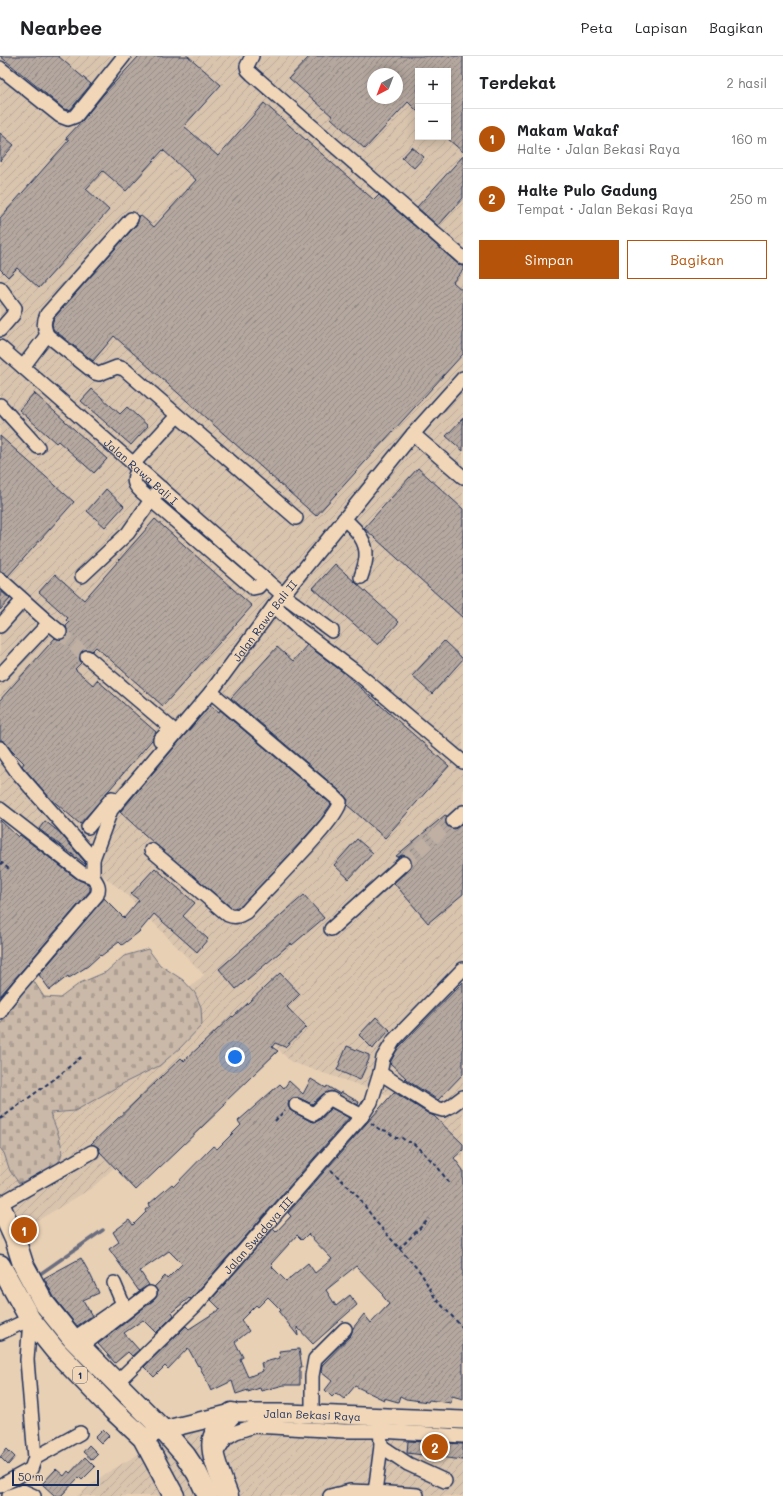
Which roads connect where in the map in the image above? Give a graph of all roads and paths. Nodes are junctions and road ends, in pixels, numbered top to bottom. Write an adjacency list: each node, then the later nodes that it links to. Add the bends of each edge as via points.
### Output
1 (124, 56): 3 (street, via 76,116 68,119 60,116)
2 (252, 56): 5 (street, via 247,66 252,74)
3 (0, 68)
4 (131, 219): 8 (street, via 47,314 44,324)
5 (463, 258)
6 (0, 288): 7 (street, via 15,308 13,315)
7 (0, 330)
8 (47, 335): 10 (street); 13 (street, via 95,373 100,374 117,367 124,369)
9 (0, 347): 10 (street, Jalan Rawa Bali I)
10 (23, 367): 16 (street, Jalan Rawa Bali I)
11 (463, 378): 14 (street, Jalan Rawa Bali II)
12 (0, 405): 15 (street)
13 (177, 416): 16 (street); 20 (street)
14 (413, 434): 17 (street); 21 (street, Jalan Rawa Bali II)
15 (38, 447)
16 (136, 467): 18 (street, Jalan Rawa Bali I); 19 (street, via 136,486)
17 (463, 477)
18 (161, 488): 19 (street); 25 (street, Jalan Rawa Bali I)
19 (151, 500): 22 (street, via 128,533); 25 (street, via 253,588 258,588)
20 (296, 518)
21 (344, 519): 23 (street, via 359,534 366,551); 26 (street, Jalan Rawa Bali II)
22 (82, 576)
23 (361, 577)
24 (0, 579): 27 (street)
25 (265, 579): 26 (street, Jalan Rawa Bali I)
26 (283, 595): 28 (street, Jalan Rawa Bali II); 31 (street, Jalan Rawa Bali I)
27 (23, 600): 29 (street); 30 (street)
28 (274, 606): 35 (street, Jalan Rawa Bali II); 37 (street, via 299,630 356,672)
29 (49, 623): 32 (street); 34 (street)
30 (0, 626)
31 (332, 631)
32 (60, 632)
33 (87, 657): 41 (street, via 171,728)
34 (0, 675)
35 (211, 692): 42 (street, via 340,802 340,805 321,831 246,912 239,916 228,915); 43 (street, Jalan Rawa Bali II, via 111,810)
36 (0, 748): 43 (street, via 17,772)
37 (463, 762)
38 (0, 809): 47 (street, via 82,873)
39 (463, 812): 40 (street)
40 (453, 821)
41 (88, 827)
42 (151, 850)
43 (93, 859): 47 (street, Jalan Rawa Bali II)
44 (404, 863): 48 (street)
45 (0, 864): 46 (path)
46 (11, 871)
47 (93, 877): 50 (street, Jalan Rawa Bali II, via 98,884 97,895)
48 (331, 929)
49 (463, 969): 52 (street, Jalan Swadaya III, via 394,1040 383,1058)
50 (2, 1005)
51 (82, 1056): 56 (path, via 58,1078)
52 (380, 1073): 53 (street, via 433,1107 443,1110); 55 (street, Jalan Swadaya III)
53 (463, 1097)
54 (296, 1105): 55 (street, via 314,1114 331,1099)
55 (362, 1116): 58 (street, Jalan Swadaya III); 59 (path, via 379,1129 412,1142 437,1166)
56 (0, 1119)
57 (92, 1152): 60 (street)
58 (322, 1162): 62 (path, via 356,1194); 71 (street, Jalan Swadaya III, via 196,1305)
59 (450, 1183)
60 (0, 1205): 70 (highway, 1, via 23,1264 44,1303)
61 (428, 1219): 62 (path)
62 (399, 1249): 67 (path, via 421,1273 435,1298)
63 (2, 1268): 66 (highway, 1)
64 (114, 1284): 70 (street, via 123,1304)
65 (150, 1293): 70 (street)
66 (26, 1313): 69 (street); 80 (highway, 1, via 55,1350); 83 (street)
67 (463, 1328)
68 (345, 1329): 73 (street, via 315,1359 312,1376)
69 (0, 1333)
70 (77, 1343): 71 (highway, 1)
71 (116, 1382): 76 (highway, 1)
72 (232, 1413): 73 (main road, Jalan Bekasi Raya); 76 (main road, Jalan Bekasi Raya); 82 (highway, via 216,1431 213,1439 212,1449)
73 (312, 1413): 75 (main road, Jalan Bekasi Raya)
74 (463, 1420): 75 (main road, Jalan Bekasi Raya)
75 (376, 1421): 77 (street); 77 (street); 79 (street); 81 (street)
76 (163, 1430): 80 (main road, Jalan Bekasi Raya); 91 (highway, 1, via 193,1466)
77 (344, 1430): 82 (street, via 254,1426 226,1438)
78 (80, 1433): 83 (street)
79 (463, 1436)
80 (143, 1438): 90 (highway, 1)
81 (381, 1446): 84 (street, via 408,1464); 86 (street)
82 (218, 1451): 92 (street, via 213,1471); 93 (highway); 94 (street)
83 (35, 1458): 85 (street, via 31,1469)
84 (446, 1481)
85 (0, 1486)
86 (375, 1492): 88 (street); 95 (street, via 350,1491)
87 (28, 1493): 89 (street)
88 (417, 1495)
89 (9, 1496)
90 (174, 1496)
91 (208, 1496)
92 (219, 1496)
93 (228, 1496)
94 (236, 1496)
95 (330, 1496)

